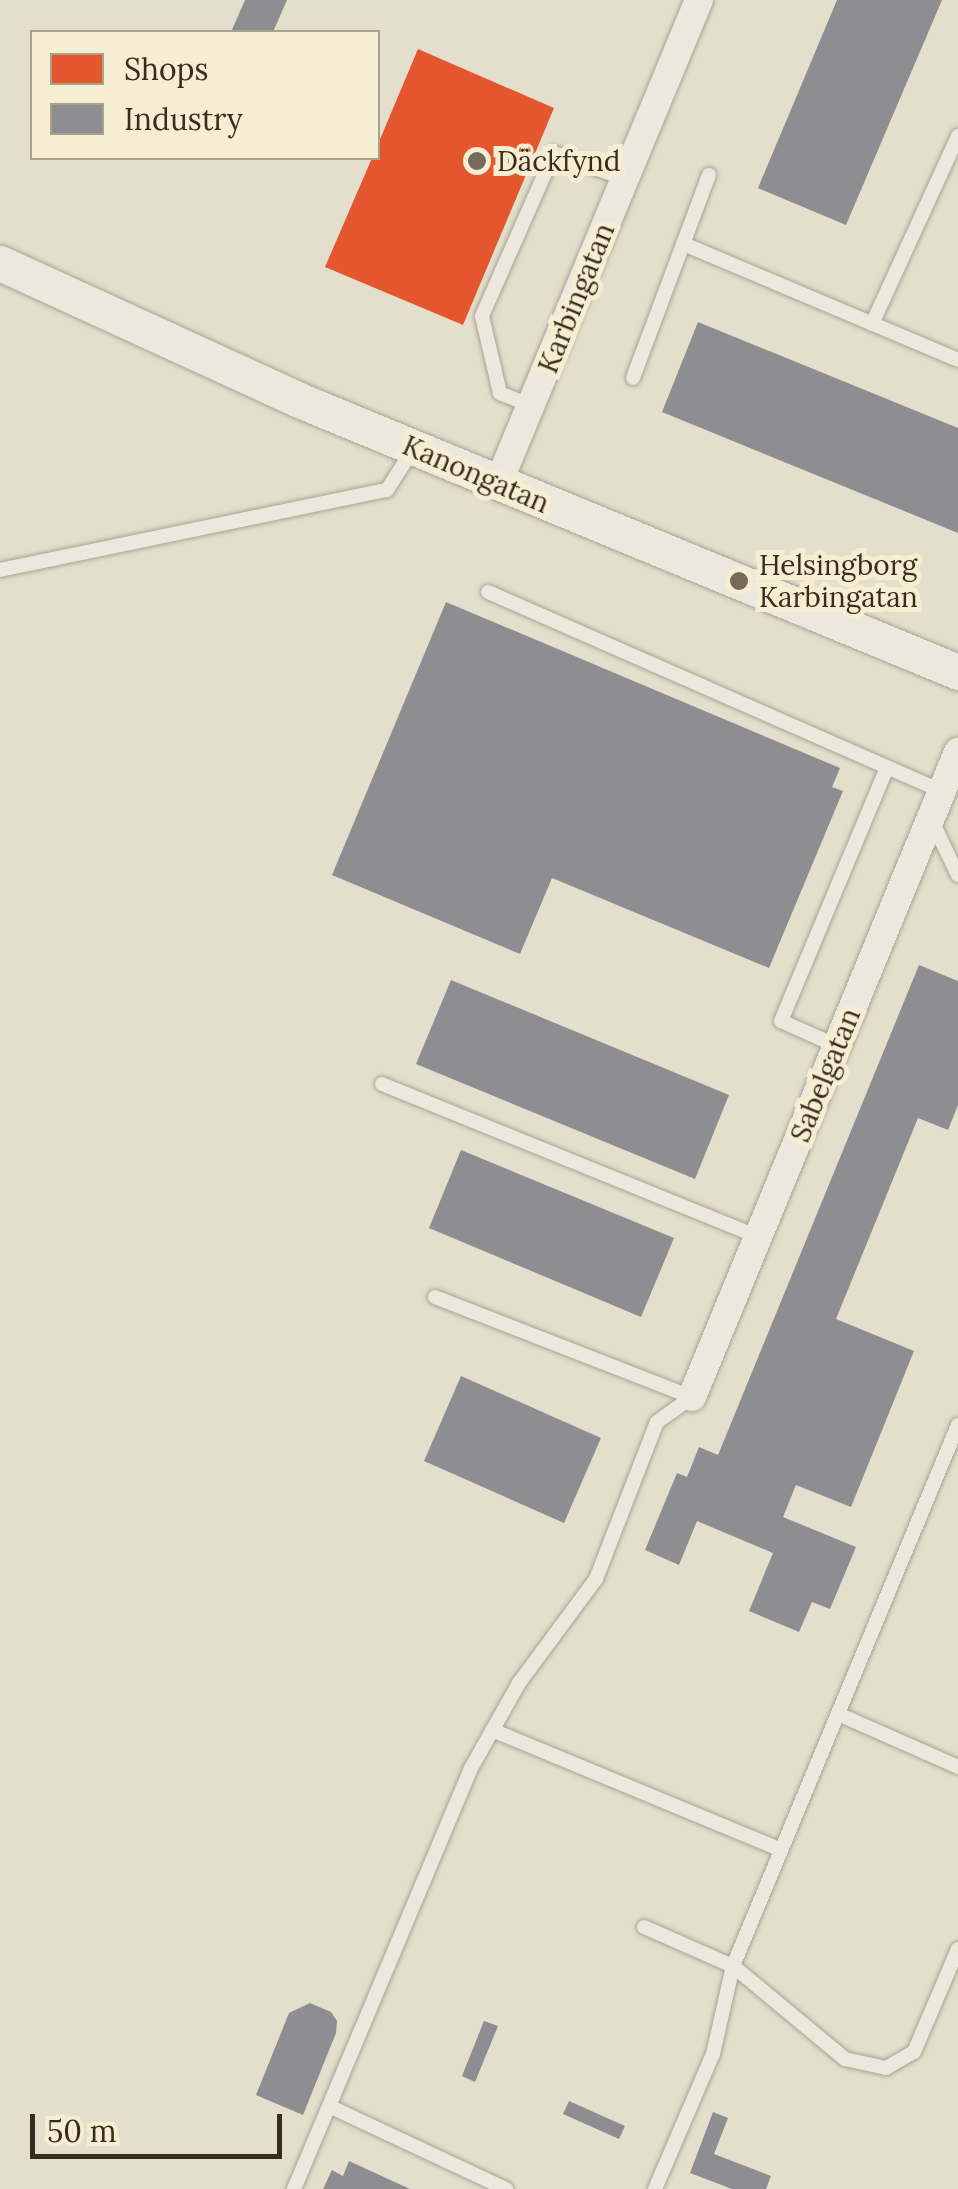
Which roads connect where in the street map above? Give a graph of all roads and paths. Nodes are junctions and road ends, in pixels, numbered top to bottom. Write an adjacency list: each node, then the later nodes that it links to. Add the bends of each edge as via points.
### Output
1 (699, 0): 4 (street, Karbingatan)
2 (958, 136): 7 (lane)
3 (709, 175): 5 (lane)
4 (625, 179): 10 (street, Karbingatan); 10 (lane, via 554,153 482,316 500,393)
5 (686, 245): 7 (lane); 9 (lane)
6 (0, 262): 11 (street, Kanongatan)
7 (872, 324): 8 (lane)
8 (958, 360)
9 (632, 378)
10 (532, 406): 12 (street, Karbingatan)
11 (413, 448): 12 (street, Kanongatan); 13 (lane, via 387,490)
12 (498, 484): 15 (street, Kanongatan)
13 (0, 570)
14 (488, 592): 16 (lane)
15 (958, 672)
16 (887, 767): 17 (lane); 20 (lane, via 781,1022)
17 (952, 772): 18 (street, Sabelgatan)
18 (931, 818): 19 (lane); 20 (street, Sabelgatan)
19 (958, 875)
20 (837, 1046): 22 (street, Sabelgatan)
21 (382, 1084): 22 (lane)
22 (758, 1237): 24 (street, Sabelgatan)
23 (435, 1297): 24 (lane)
24 (692, 1397): 27 (lane, via 657,1422 596,1580 519,1682)
25 (958, 1424): 26 (lane)
26 (838, 1714): 28 (lane); 29 (lane)
27 (492, 1730): 29 (lane); 33 (lane)
28 (958, 1767)
29 (781, 1850): 32 (lane)
30 (644, 1927): 32 (lane)
31 (958, 1949): 32 (lane, via 914,2052 886,2068 845,2059)
32 (733, 1966): 36 (lane, via 713,2054)
33 (330, 2106): 34 (lane); 35 (lane)
34 (294, 2189)
35 (506, 2189)
36 (655, 2189)

